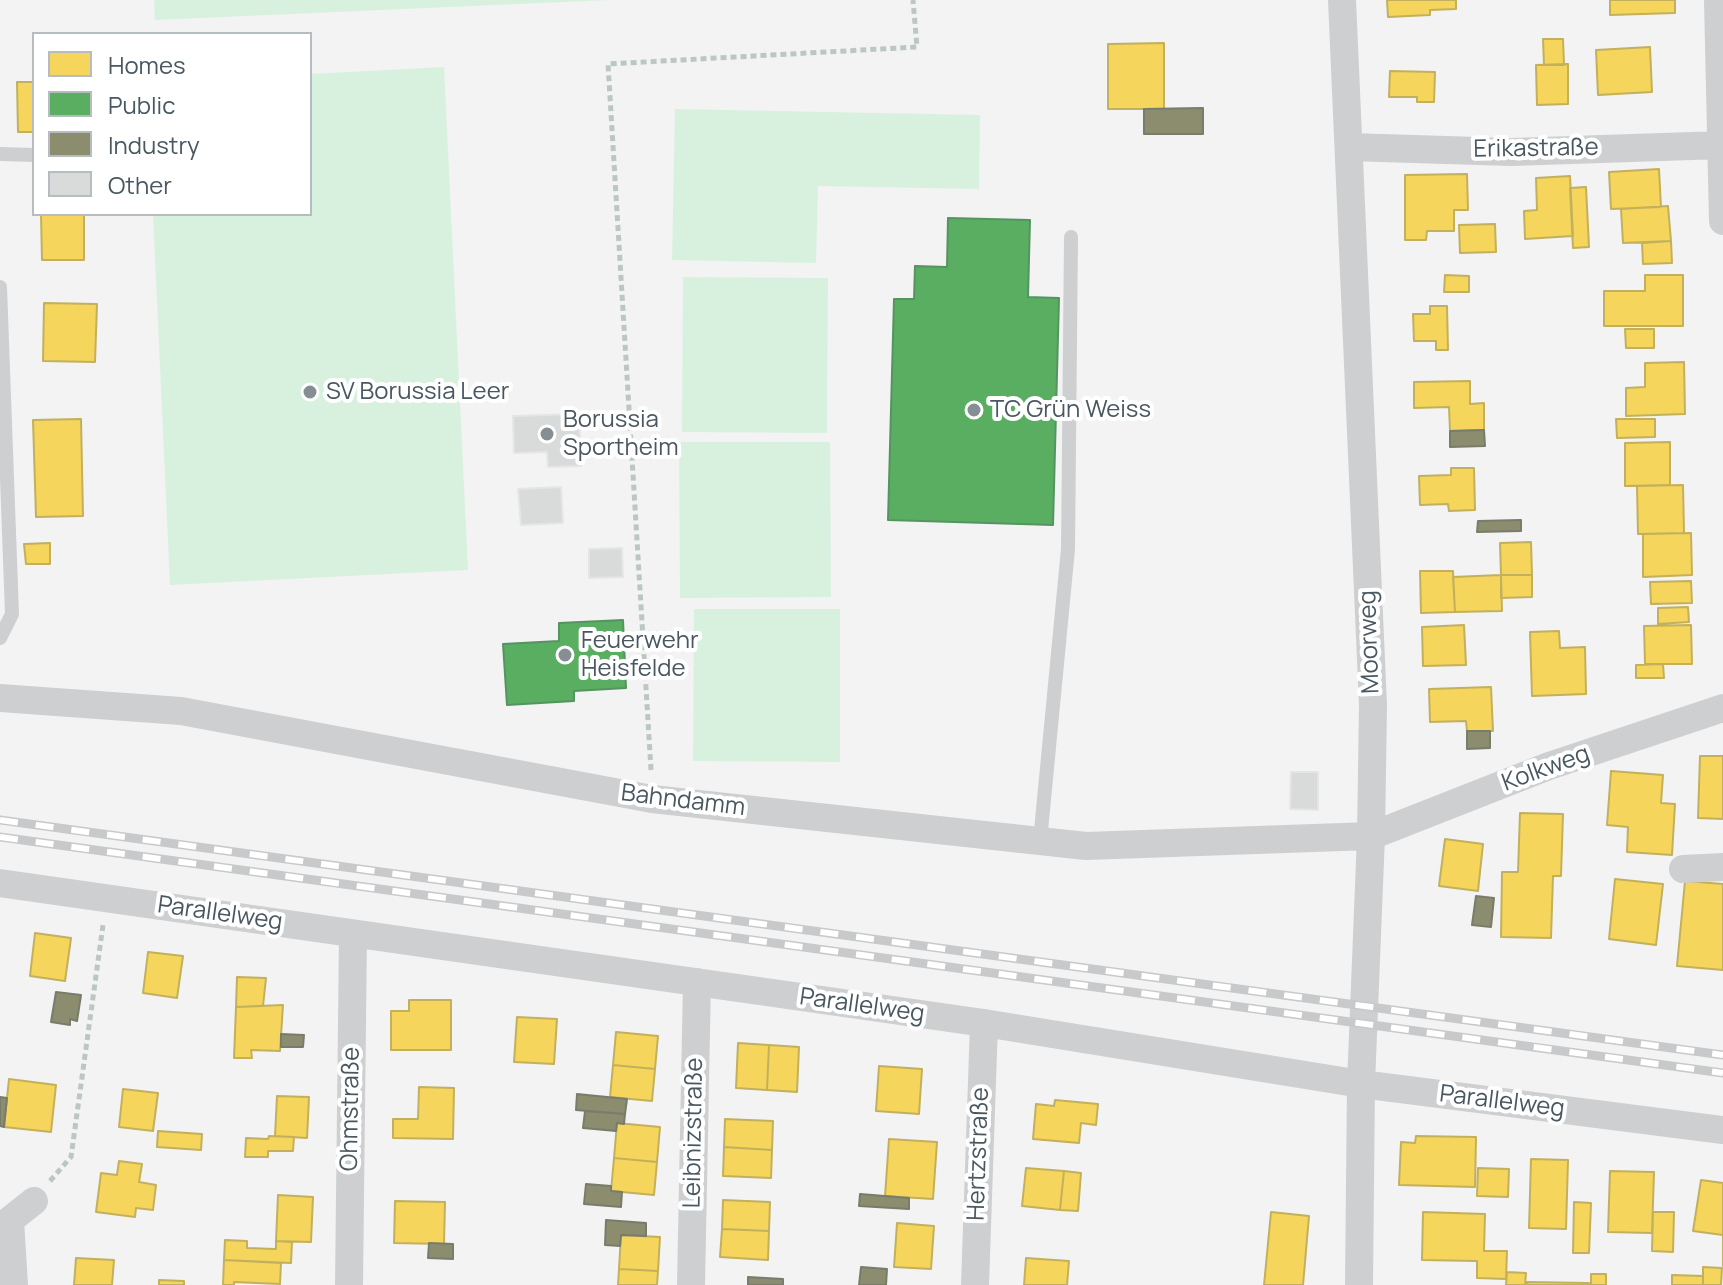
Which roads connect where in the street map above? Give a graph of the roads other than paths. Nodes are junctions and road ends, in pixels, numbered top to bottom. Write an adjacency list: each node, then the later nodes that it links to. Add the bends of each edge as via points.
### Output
1 (1342, 0): 4 (street, Moorweg)
2 (1718, 0): 3 (street)
3 (1722, 145): 4 (street, Erikastraße, via 1511,152); 7 (street)
4 (1349, 147): 13 (street, Moorweg, via 1373,705)
5 (0, 154): 6 (lane)
6 (32, 155)
7 (1723, 221)
8 (1071, 237): 14 (lane, via 1068,549)
9 (0, 287): 10 (lane, via 12,614)
10 (0, 638)
11 (0, 698): 14 (street, Bahndamm, via 181,711 652,799)
12 (1723, 708): 13 (street, Kolkweg, via 1549,766)
13 (1371, 836): 14 (street, Bahndamm, via 1086,846); 21 (street, Moorweg)
14 (1040, 841)
15 (1723, 867): 16 (street)
16 (1683, 869)
17 (0, 883): 18 (street, Parallelweg)
18 (353, 934): 19 (street, Parallelweg); 25 (street, Ohmstraße)
19 (697, 982): 20 (street, Parallelweg); 26 (street, Leibnizstraße)
20 (984, 1023): 21 (street, Parallelweg); 27 (street, Hertzstraße)
21 (1361, 1084): 22 (street, Parallelweg); 28 (street, Moorweg)
22 (1723, 1130)
23 (34, 1201): 24 (street, via 10,1220)
24 (14, 1285)
25 (349, 1285)
26 (691, 1285)
27 (975, 1285)
28 (1359, 1285)

